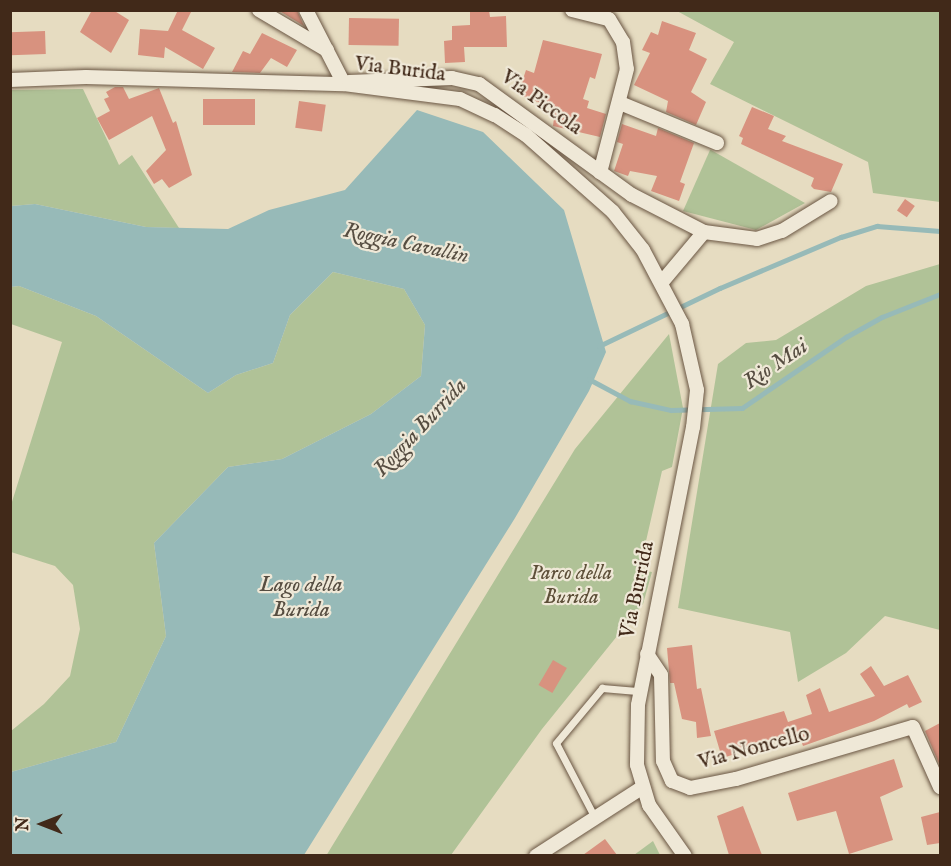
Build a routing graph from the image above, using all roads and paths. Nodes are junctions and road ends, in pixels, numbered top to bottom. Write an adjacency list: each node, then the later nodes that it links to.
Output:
1 (259, 10): 4 (street)
2 (306, 10): 4 (street)
3 (572, 10): 7 (street, Via Piccola)
4 (327, 50): 6 (street)
5 (10, 80): 6 (street, Via Burida)
6 (344, 84): 9 (street, Via Piccola); 12 (street, Via Burida)
7 (620, 103): 8 (street); 9 (street, Via Piccola)
8 (717, 143)
9 (600, 173): 11 (street, Via Piccola)
10 (831, 201): 11 (street, Via Piccola)
11 (704, 232): 12 (street)
12 (662, 282): 13 (street, Via Burida)
13 (682, 324): 14 (street, Via Burrida)
14 (647, 654): 15 (street, Via Burrida); 17 (street, Via Noncello)
15 (640, 691): 16 (street, Via Burrida); 18 (lane)
16 (644, 787): 18 (street); 20 (street, Via Burrida)
17 (940, 787)
18 (594, 816): 19 (street)
19 (536, 855)
20 (685, 855)

